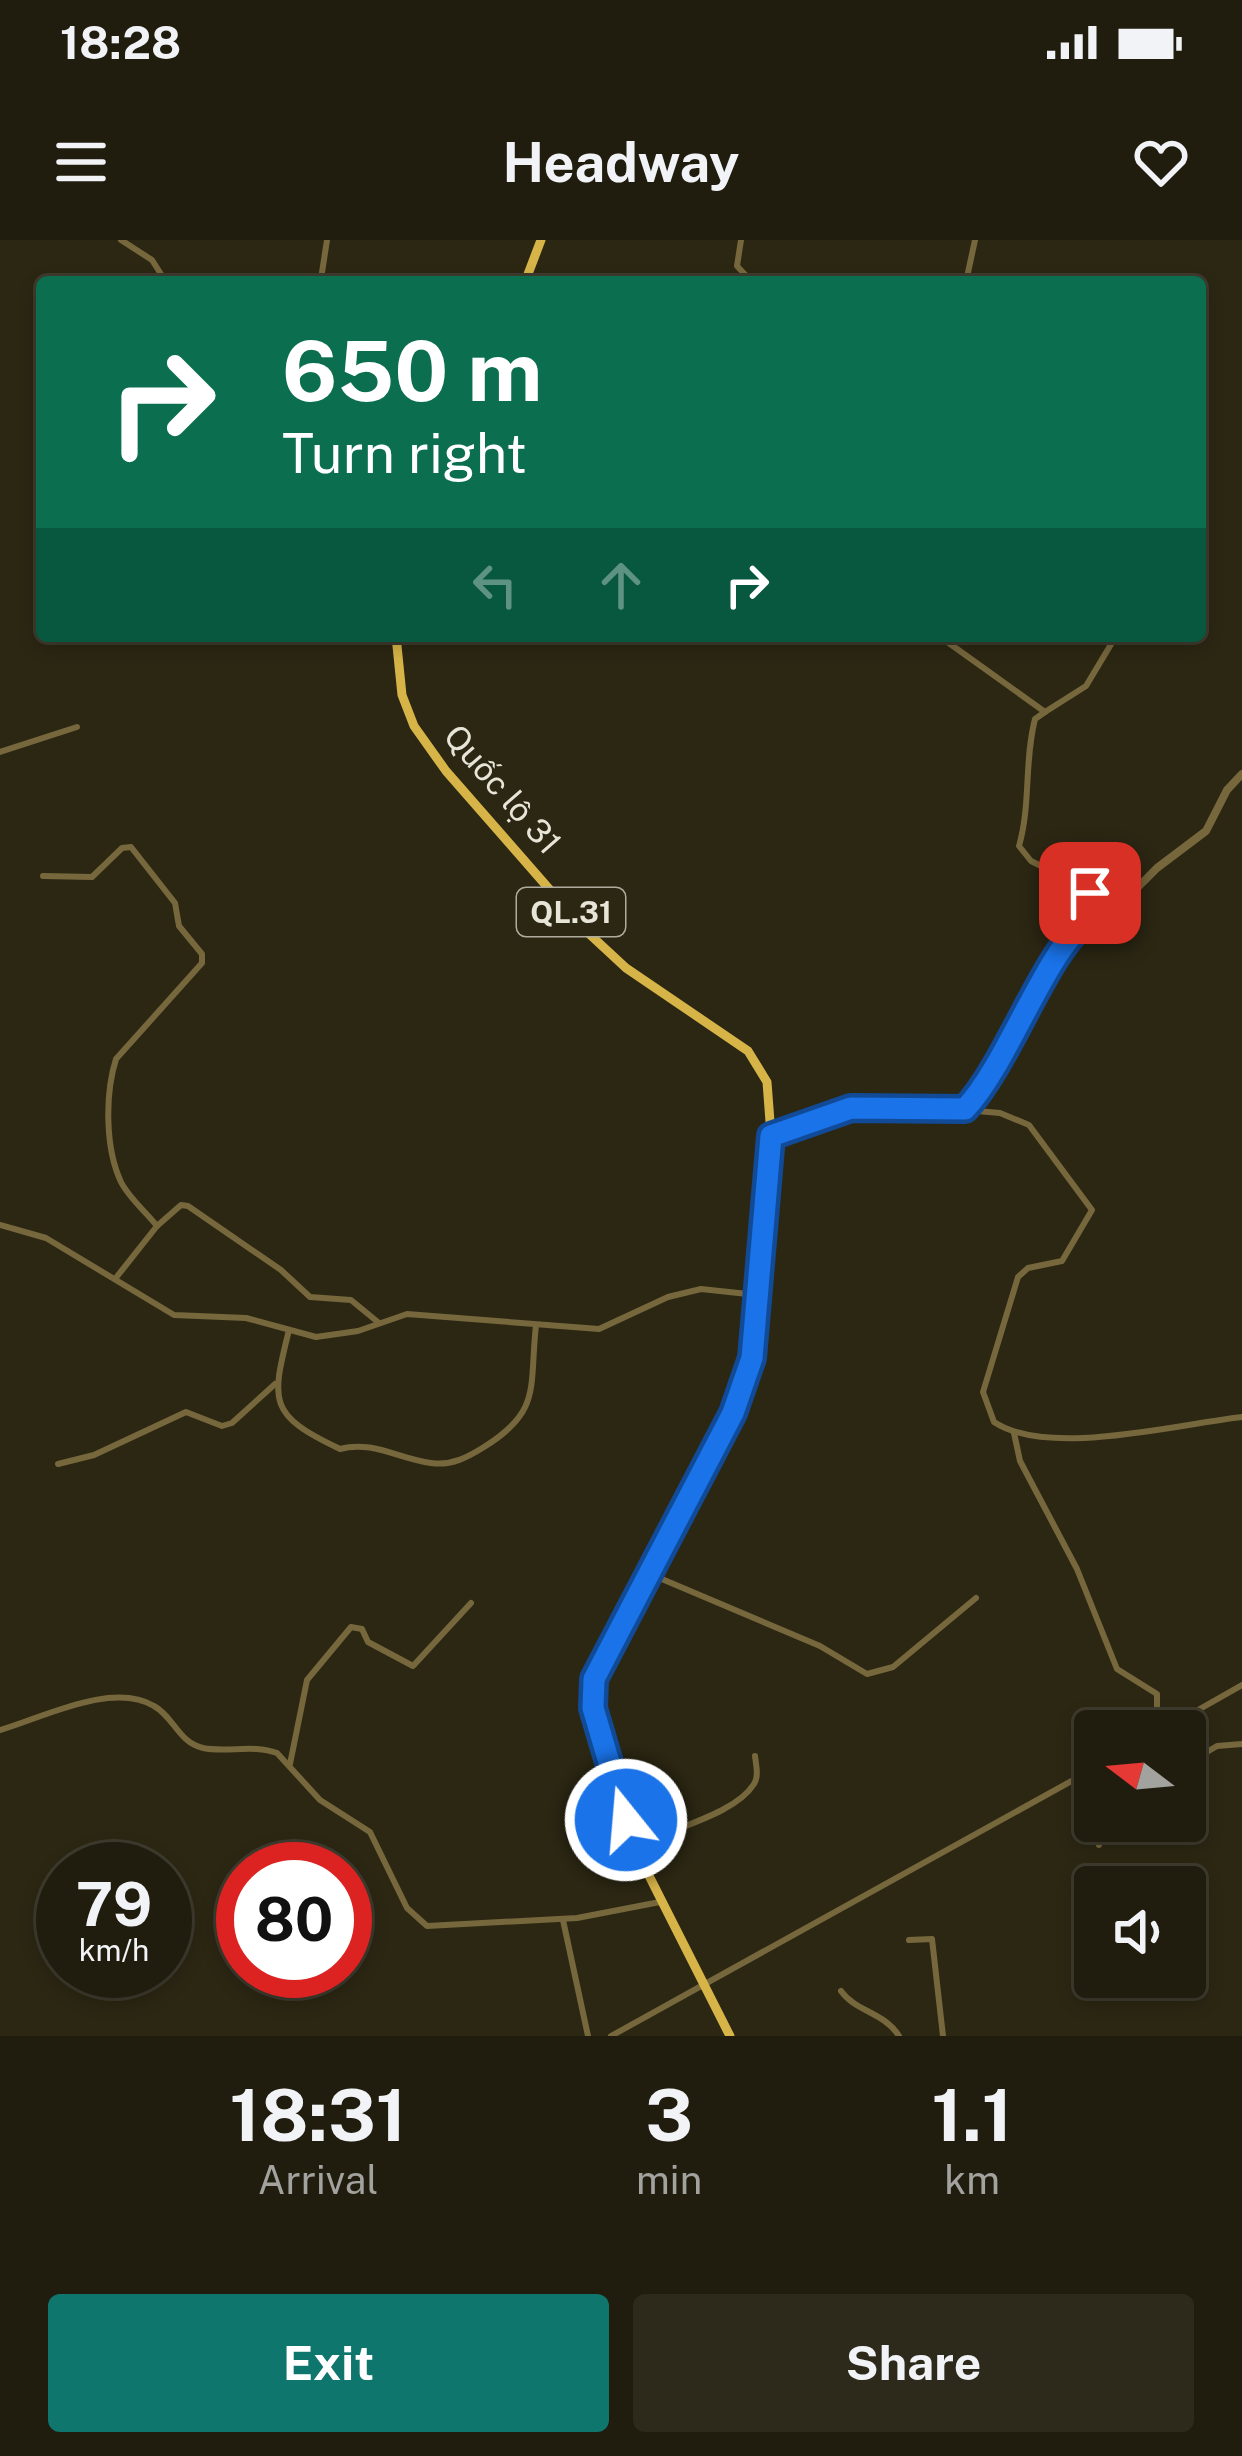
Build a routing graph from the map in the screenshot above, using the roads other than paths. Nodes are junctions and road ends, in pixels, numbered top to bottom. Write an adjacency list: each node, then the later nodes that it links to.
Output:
1 (121, 240): 6 (street)
2 (327, 240): 7 (street)
3 (541, 240): 8 (highway)
4 (741, 240): 9 (street)
5 (975, 240): 10 (street)
6 (162, 276)
7 (321, 276)
8 (527, 276)
9 (746, 276)
10 (967, 276)
11 (397, 642): 21 (highway, Quốc lộ 31 / QL.31)
12 (947, 642): 14 (street)
13 (1112, 642): 14 (street)
14 (1045, 712): 19 (street)
15 (77, 727): 16 (street)
16 (0, 752)
17 (1242, 774): 19 (street)
18 (43, 876): 23 (street)
19 (1087, 922): 20 (street)
20 (965, 1109): 21 (street); 31 (street)
21 (771, 1136): 25 (highway, Quốc lộ 31 / QL.31)
22 (0, 1225): 24 (street)
23 (157, 1226): 24 (street); 26 (street)
24 (116, 1279): 28 (street)
25 (758, 1295): 27 (street); 33 (highway, Quốc lộ 31 / QL.31)
26 (379, 1323): 27 (street); 28 (street)
27 (536, 1325): 29 (street)
28 (289, 1330): 29 (street)
29 (275, 1384): 32 (street)
30 (1242, 1418): 31 (street)
31 (1014, 1433): 37 (street)
32 (58, 1463)
33 (650, 1574): 34 (street); 47 (highway, Quốc lộ 31 / QL.31)
34 (976, 1598)
35 (471, 1603): 43 (street)
36 (1242, 1685): 38 (street)
37 (1158, 1710)
38 (1197, 1710)
39 (0, 1730): 43 (street)
40 (1242, 1744): 41 (street)
41 (1206, 1753)
42 (755, 1756): 47 (street)
43 (290, 1764): 49 (street)
44 (1074, 1780): 51 (street)
45 (1100, 1842): 46 (street)
46 (1099, 1845)
47 (635, 1848): 48 (highway, Quốc lộ 31 / QL.31)
48 (660, 1902): 49 (street); 51 (highway, Quốc lộ 31 / QL.31)
49 (562, 1920): 53 (street)
50 (909, 1940): 57 (street)
51 (704, 1987): 54 (street); 55 (highway, Quốc lộ 31 / QL.31)
52 (841, 1990): 56 (street)
53 (588, 2036)
54 (610, 2036)
55 (730, 2036)
56 (899, 2036)
57 (943, 2036)

